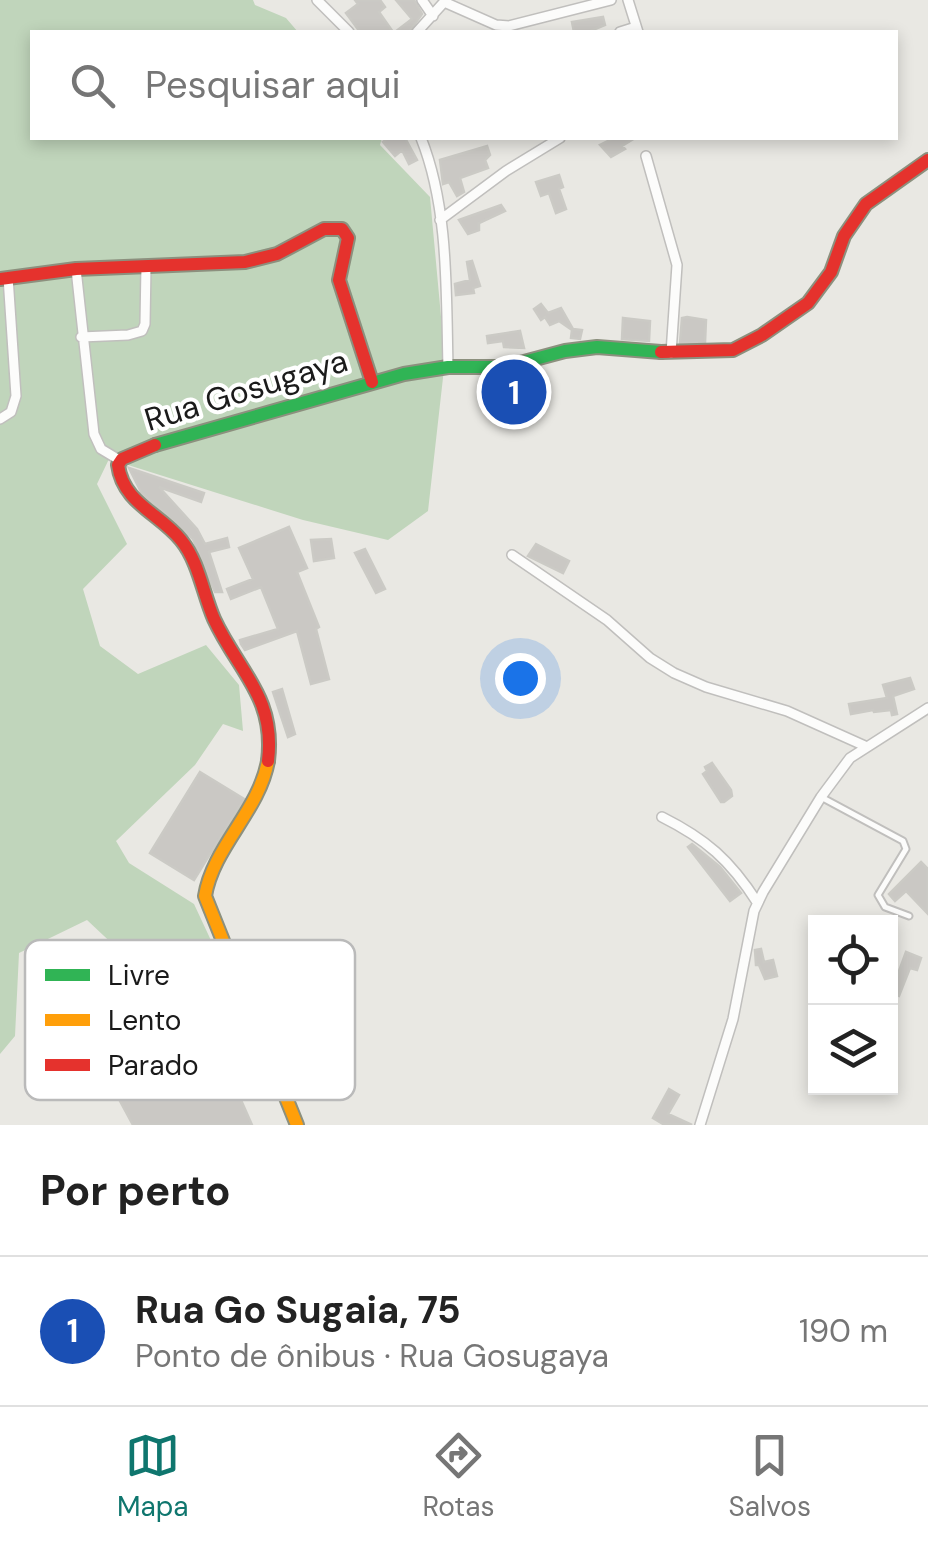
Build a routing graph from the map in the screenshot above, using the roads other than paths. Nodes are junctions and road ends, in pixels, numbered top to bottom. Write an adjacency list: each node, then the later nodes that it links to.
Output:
1 (317, 0): 7 (street)
2 (422, 0): 6 (street)
3 (610, 0): 5 (street)
4 (628, 0): 9 (street)
5 (445, 1): 6 (street)
6 (433, 16): 8 (street)
7 (347, 30)
8 (419, 30)
9 (637, 30)
10 (422, 140): 14 (street)
11 (557, 140): 14 (street)
12 (646, 156): 19 (street)
13 (928, 160): 19 (street, Rua Gosugaya)
14 (440, 220): 20 (street)
15 (146, 266): 16 (street); 18 (street); 21 (street)
16 (76, 269): 17 (street); 18 (street)
17 (4, 278): 22 (street)
18 (81, 337): 23 (street)
19 (671, 353): 20 (street, Rua Gosugaya)
20 (448, 367): 21 (street, Rua Gosugaya)
21 (372, 382): 23 (street, Rua Gosugaya)
22 (0, 419)
23 (121, 461): 31 (street, Rua Gosugaya)
24 (512, 555): 26 (street)
25 (928, 708): 26 (street)
26 (865, 746): 27 (street)
27 (821, 797): 29 (street); 30 (lane)
28 (662, 817): 29 (street)
29 (757, 902): 34 (street)
30 (909, 916)
31 (222, 940)
32 (287, 1100): 33 (street, Rua Gosugaya)
33 (297, 1125)
34 (700, 1125)

